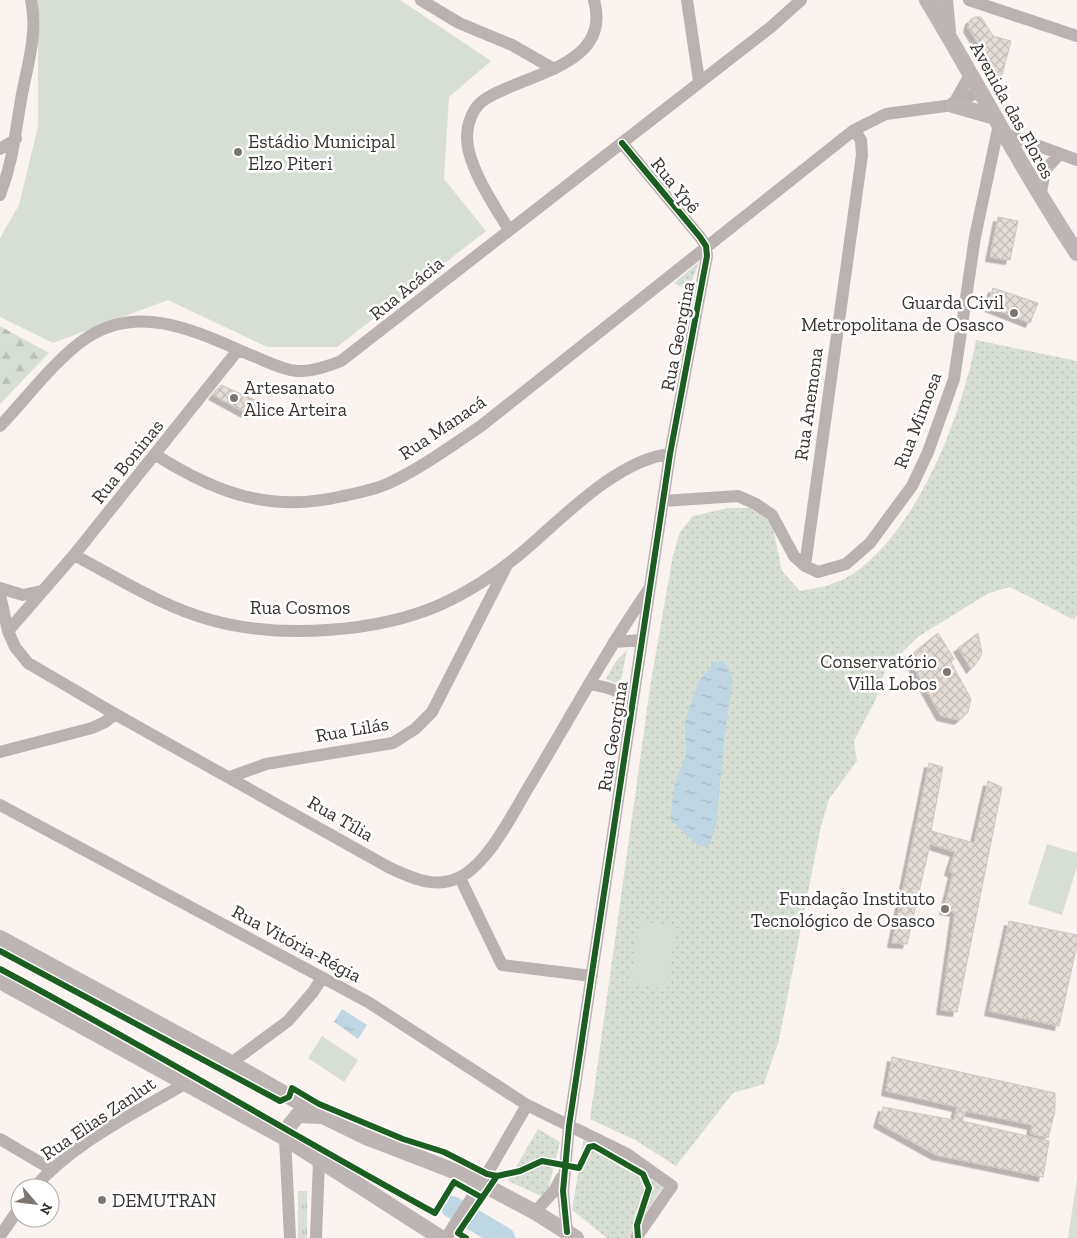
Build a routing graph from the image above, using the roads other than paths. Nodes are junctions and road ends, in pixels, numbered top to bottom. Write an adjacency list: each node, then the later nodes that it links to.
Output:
1 (31, 0): 18 (street)
2 (421, 0): 11 (street)
3 (594, 0): 11 (street)
4 (687, 0): 13 (street)
5 (801, 0): 13 (street, Rua Acácia)
6 (927, 0): 9 (main road, Avenida das Flores)
7 (945, 0): 9 (main road, Avenida das Flores)
8 (969, 0): 10 (street)
9 (949, 36): 12 (main road, Avenida das Flores)
10 (1077, 36)
11 (554, 69): 25 (street)
12 (970, 75): 14 (main road, Avenida das Flores); 15 (street)
13 (699, 82): 19 (street, Rua Acácia)
14 (980, 91): 15 (street); 16 (main road, Avenida das Flores)
15 (954, 105): 16 (main road); 17 (street)
16 (1000, 125): 21 (street); 24 (main road, Avenida das Flores); 34 (street, Rua Mimosa)
17 (854, 130): 26 (street); 34 (street, Rua Anemona)
18 (16, 139): 20 (street); 23 (street)
19 (622, 143): 25 (street, Rua Acácia); 26 (street, Rua Ypê)
20 (0, 149)
21 (1060, 154): 22 (street); 24 (street)
22 (1077, 160)
23 (0, 195)
24 (1040, 198): 27 (main road, Avenida das Flores)
25 (509, 230): 28 (street, Rua Acácia)
26 (706, 246): 30 (street, Rua Georgina); 31 (street, Rua Manacá)
27 (1077, 254)
28 (238, 350): 29 (street, Rua Acácia); 31 (street, Rua Boninas)
29 (0, 426)
30 (670, 454): 32 (street, Rua Georgina); 35 (street, Rua Cosmos)
31 (156, 455): 33 (street, Rua Boninas)
32 (663, 501): 34 (street); 36 (street, Rua Georgina)
33 (74, 555): 35 (street, Rua Cosmos); 38 (street, Rua Boninas)
34 (805, 566)
35 (506, 567): 47 (street, Rua Lilás)
36 (650, 587): 41 (street, Rua Georgina); 42 (street)
37 (0, 588): 38 (street)
38 (41, 591): 40 (street, Rua Boninas)
39 (0, 595): 40 (street, Rua Tília)
40 (8, 631): 45 (street, Rua Tília)
41 (642, 640): 42 (street); 44 (street, Rua Georgina)
42 (614, 642): 43 (street)
43 (590, 684): 44 (street); 49 (street)
44 (633, 698): 51 (street, Rua Georgina)
45 (114, 714): 46 (street); 47 (street, Rua Tília)
46 (0, 752)
47 (230, 777): 49 (street, Rua Tília)
48 (0, 805): 52 (street, Rua Vitória-Régia)
49 (460, 878): 51 (street)
50 (0, 938): 54 (main road)
51 (592, 976): 58 (street, Rua Georgina)
52 (322, 978): 54 (street); 56 (street, Rua Vitória-Régia)
53 (0, 981): 55 (main road)
54 (231, 1063): 57 (main road)
55 (186, 1083): 60 (main road); 62 (street, Rua Elias Zanlut)
56 (527, 1105): 58 (street, Rua Vitória-Régia); 65 (street)
57 (325, 1117): 60 (main road); 65 (main road)
58 (569, 1126): 63 (street, Rua Georgina); 73 (street, Rua Vitória-Régia)
59 (0, 1138): 62 (street)
60 (285, 1138): 61 (main road); 71 (street)
61 (319, 1160): 70 (main road); 72 (street)
62 (51, 1168): 64 (street, Rua Elias Zanlut)
63 (564, 1173): 66 (street, Rua Georgina); 68 (street, Rua Georgina)
64 (42, 1178)
65 (480, 1186): 66 (main road); 70 (street)
66 (535, 1212): 68 (main road)
67 (10, 1222): 69 (street)
68 (572, 1235)
69 (0, 1236)
70 (445, 1236)
71 (290, 1238)
72 (316, 1238)
73 (636, 1238)

